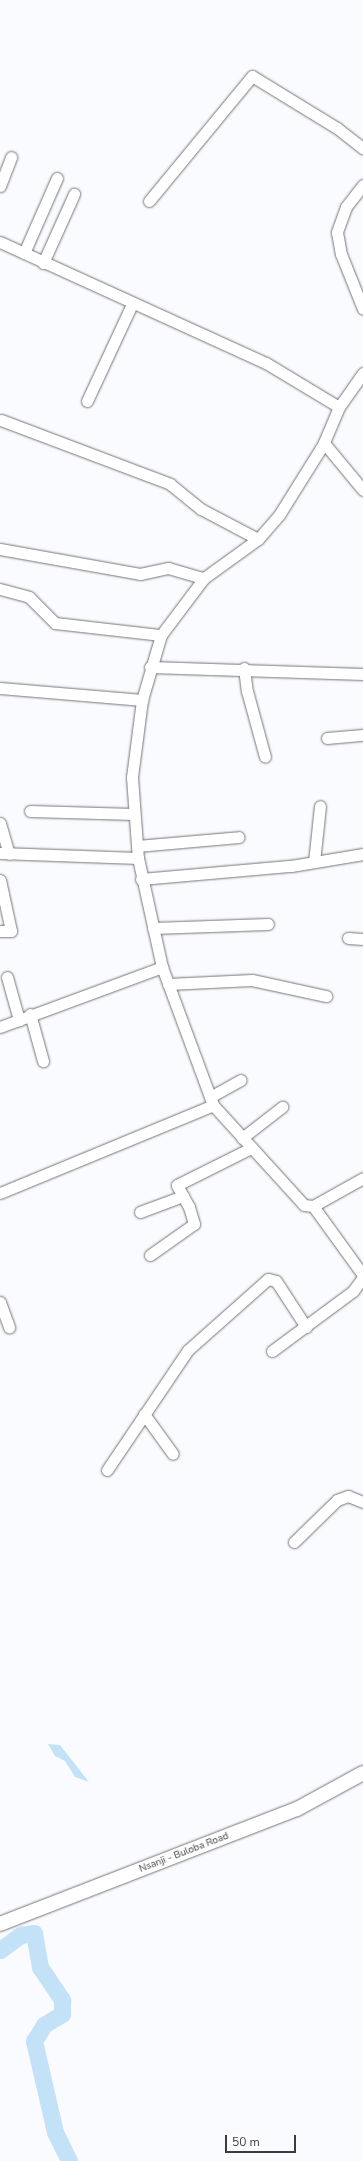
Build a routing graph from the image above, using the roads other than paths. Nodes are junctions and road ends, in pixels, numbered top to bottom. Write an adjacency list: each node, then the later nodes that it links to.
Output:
1 (363, 148): 7 (street)
2 (11, 156): 5 (street)
3 (57, 178): 9 (street)
4 (363, 185): 12 (street)
5 (0, 186)
6 (74, 194): 10 (street)
7 (150, 201)
8 (0, 242): 9 (street)
9 (24, 253): 10 (street)
10 (43, 263): 11 (street)
11 (132, 304): 14 (street); 15 (street)
12 (363, 309)
13 (363, 373): 15 (street)
14 (87, 401)
15 (339, 407): 17 (street)
16 (1, 420): 19 (street)
17 (324, 443): 18 (street); 19 (street)
18 (363, 490)
19 (258, 539): 21 (street)
20 (0, 549): 21 (street)
21 (204, 578): 23 (street)
22 (0, 589): 23 (street)
23 (161, 635): 24 (street)
24 (150, 667): 25 (street); 28 (street)
25 (244, 668): 26 (street); 31 (street)
26 (363, 674)
27 (0, 688): 28 (street)
28 (142, 700): 34 (street)
29 (363, 735): 30 (street)
30 (327, 738)
31 (265, 757)
32 (320, 806): 41 (street)
33 (30, 811): 34 (street)
34 (134, 814): 37 (street)
35 (0, 823): 38 (street)
36 (239, 837): 37 (street)
37 (137, 846): 40 (street)
38 (4, 853): 40 (street)
39 (363, 854): 41 (street)
40 (138, 858): 42 (street)
41 (314, 862): 42 (street)
42 (141, 879): 45 (street)
43 (0, 880): 46 (street)
44 (268, 924): 45 (street)
45 (153, 928): 49 (street)
46 (0, 931)
47 (348, 938): 48 (street)
48 (363, 939)
49 (162, 967): 51 (street); 53 (street)
50 (7, 977): 54 (street)
51 (168, 984): 52 (street); 58 (street)
52 (326, 996)
53 (30, 1014): 54 (street); 56 (street)
54 (19, 1020): 55 (street)
55 (0, 1027)
56 (43, 1061)
57 (240, 1080): 58 (street)
58 (211, 1101): 60 (street); 63 (street)
59 (282, 1107): 60 (street)
60 (242, 1138): 61 (street)
61 (251, 1148): 64 (street); 65 (street)
62 (363, 1178): 65 (street)
63 (0, 1194)
64 (183, 1196): 66 (street); 67 (street)
65 (313, 1206): 68 (street)
66 (140, 1212)
67 (150, 1255)
68 (363, 1276): 70 (street)
69 (0, 1302): 71 (street)
70 (306, 1326): 72 (street); 73 (street)
71 (9, 1327)
72 (272, 1351)
73 (144, 1414): 74 (street); 75 (street)
74 (173, 1454)
75 (107, 1470)
76 (363, 1502): 77 (street)
77 (294, 1542)
78 (363, 1773): 79 (main road, Nsanji - Buloba Road)
79 (0, 1924)

